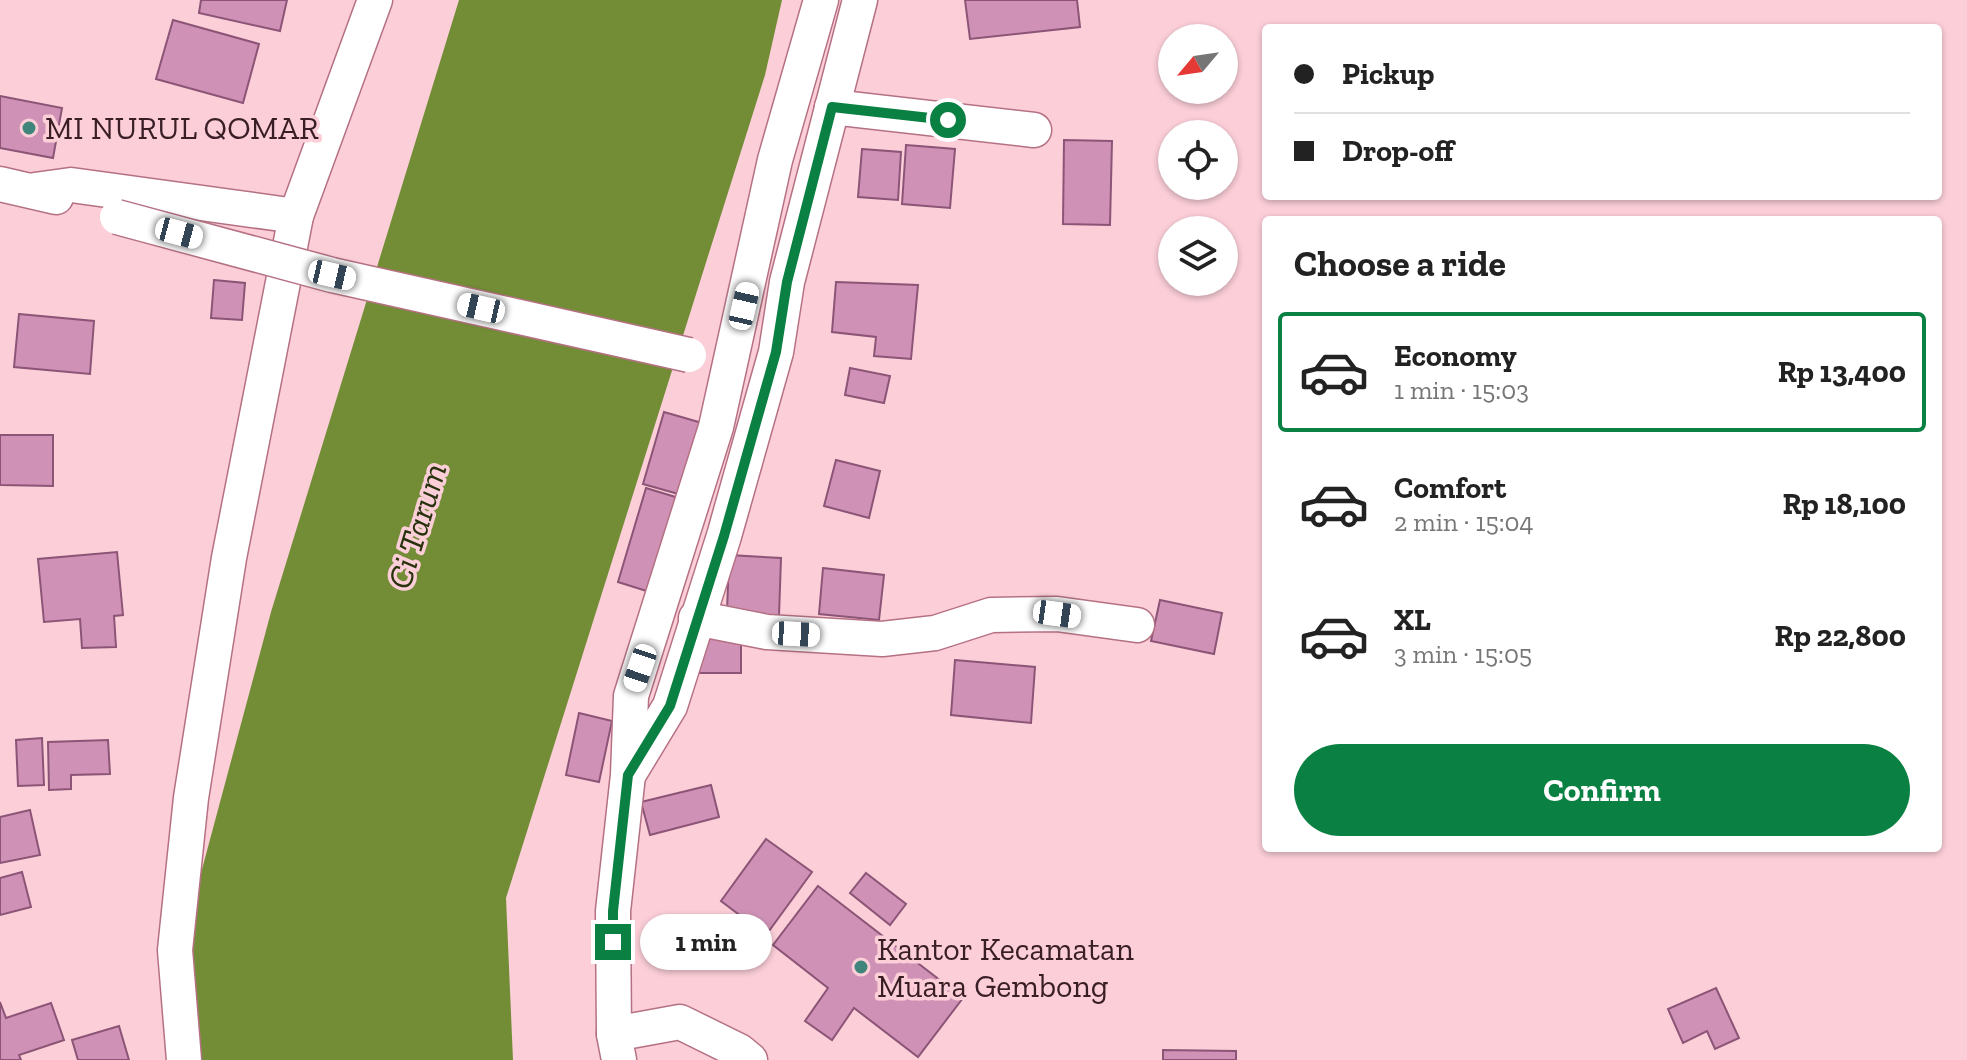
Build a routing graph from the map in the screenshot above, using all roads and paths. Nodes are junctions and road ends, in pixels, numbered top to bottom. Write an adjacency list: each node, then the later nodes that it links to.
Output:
1 (375, 0): 8 (street)
2 (821, 0): 9 (street)
3 (860, 0): 4 (street)
4 (832, 107): 5 (street); 10 (street)
5 (1034, 130)
6 (0, 184): 7 (street)
7 (35, 190): 8 (street); 9 (street, bridge)
8 (296, 216): 14 (street)
9 (732, 360): 12 (street)
10 (696, 618): 11 (street); 12 (street)
11 (1137, 625)
12 (628, 775): 13 (street)
13 (617, 1047): 15 (street)
14 (184, 1060)
15 (750, 1060)

